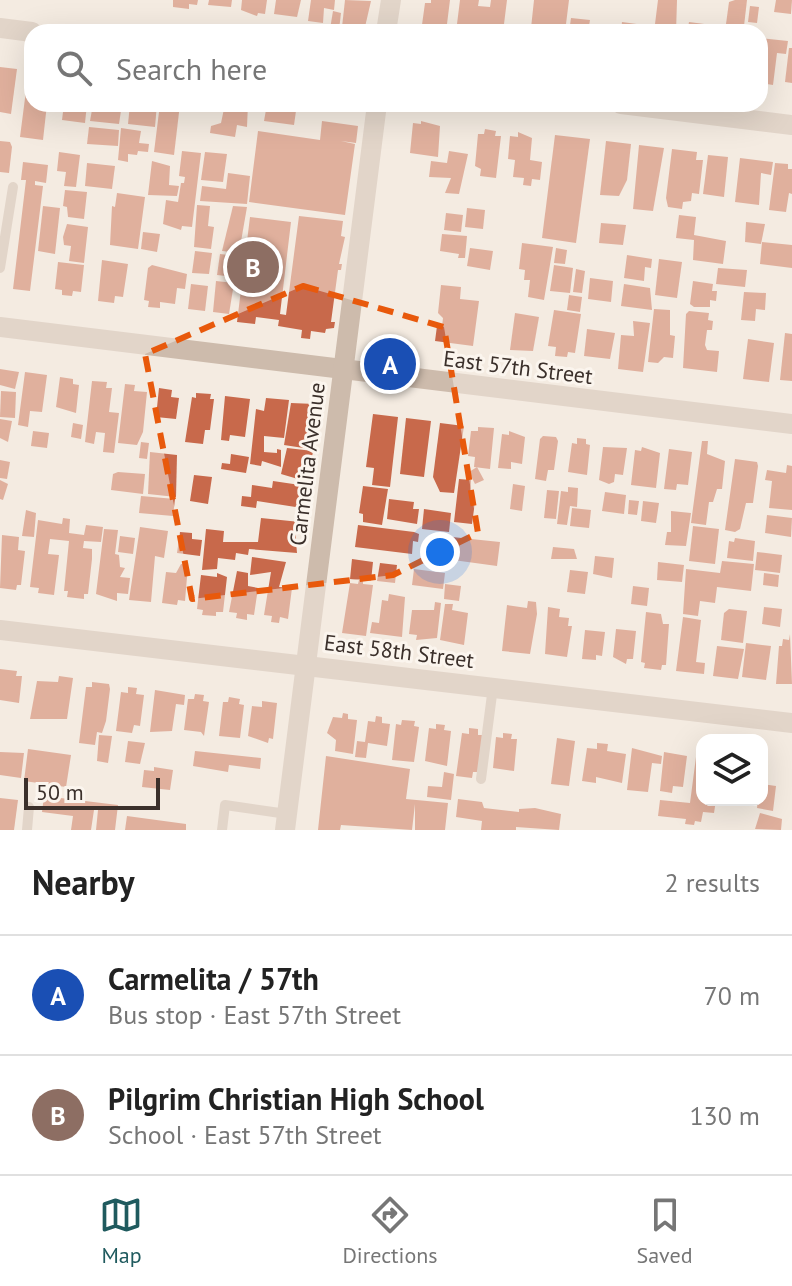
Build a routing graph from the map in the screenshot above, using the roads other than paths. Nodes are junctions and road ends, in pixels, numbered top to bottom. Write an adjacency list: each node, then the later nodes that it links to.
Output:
1 (391, 0): 2 (street)
2 (387, 24)
3 (0, 28): 4 (street)
4 (24, 31)
5 (376, 112): 11 (street, Carmelita Avenue)
6 (686, 112): 7 (street)
7 (792, 125)
8 (13, 187): 9 (lane)
9 (0, 268)
10 (0, 327): 11 (street, East 57th Street)
11 (343, 371): 12 (street, East 57th Street); 14 (street, Carmelita Avenue)
12 (792, 424)
13 (0, 630): 14 (street, East 58th Street)
14 (306, 664): 15 (street, East 58th Street); 19 (street, Carmelita Avenue)
15 (493, 687): 16 (street, East 58th Street); 17 (lane)
16 (792, 723)
17 (481, 779)
18 (29, 807): 20 (lane)
19 (286, 822): 21 (lane)
20 (27, 830)
21 (222, 830)

